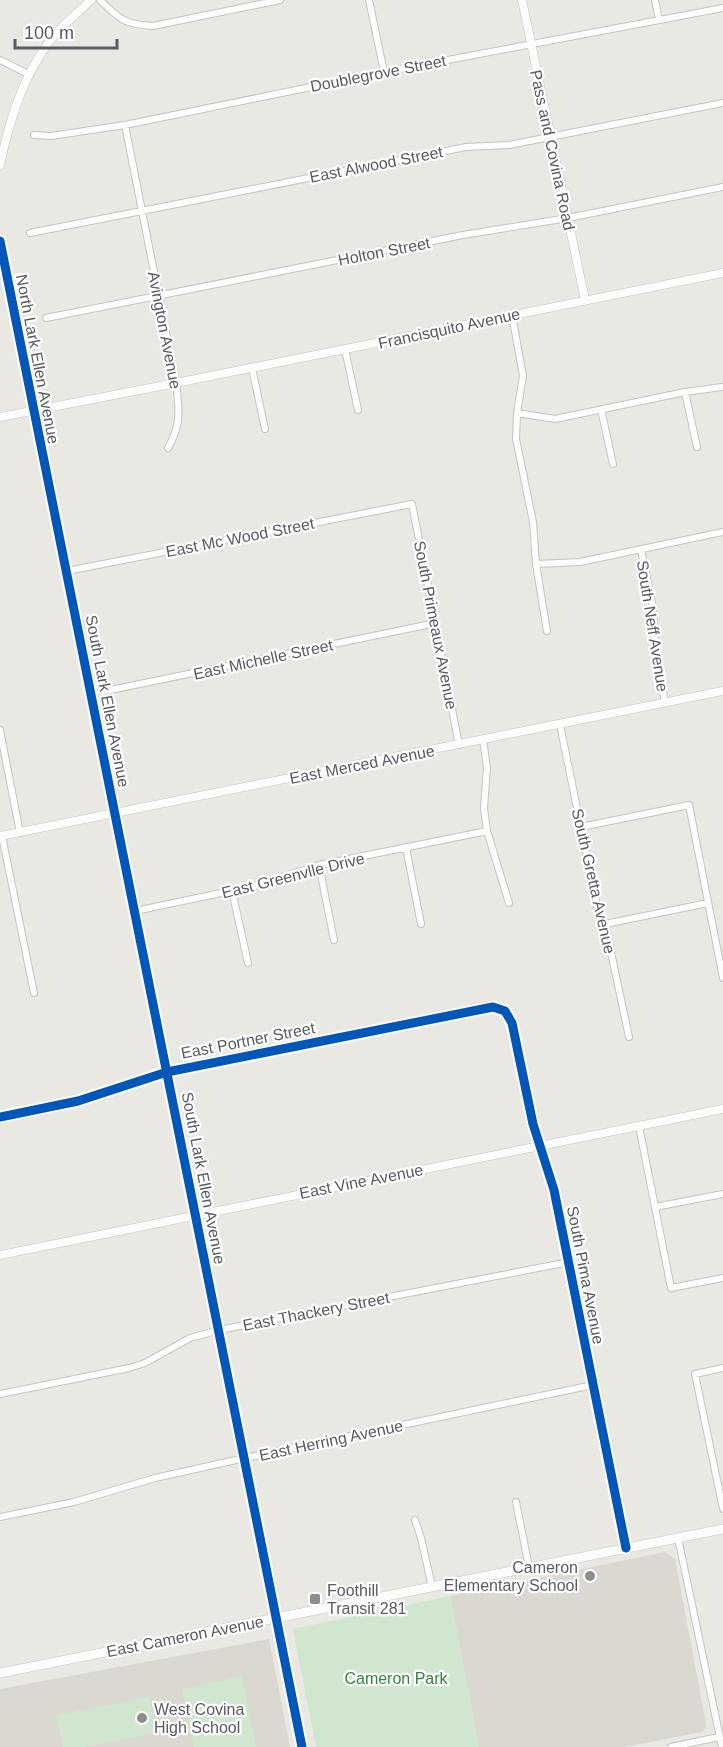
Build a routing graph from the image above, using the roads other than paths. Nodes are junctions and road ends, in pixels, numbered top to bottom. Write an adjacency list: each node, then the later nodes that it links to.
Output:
1 (91, 0): 12 (street)
2 (100, 0): 3 (street)
3 (280, 0)
4 (369, 0): 11 (street)
5 (522, 0): 9 (street, Pass and Covina Road)
6 (655, 0): 8 (street)
7 (723, 8): 8 (street, Doublegrove Street)
8 (659, 20): 9 (street, Doublegrove Street)
9 (531, 44): 11 (street, Doublegrove Street); 16 (street, Pass and Covina Road)
10 (0, 60): 12 (street)
11 (384, 72): 14 (street, Doublegrove Street)
12 (30, 75): 17 (street)
13 (723, 103): 16 (street, East Alwood Street)
14 (125, 124): 15 (street, Doublegrove Street); 19 (street, Avington Avenue)
15 (34, 135)
16 (551, 137): 19 (street, East Alwood Street); 20 (street, Pass and Covina Road)
17 (0, 165)
18 (723, 187): 20 (street, Holton Street)
19 (142, 210): 21 (street, East Alwood Street); 25 (street, Avington Avenue)
20 (568, 218): 25 (street, Holton Street); 26 (street, Pass and Covina Road)
21 (30, 233)
22 (0, 241): 23 (street)
23 (1, 251): 35 (street, North Lark Ellen Avenue)
24 (723, 273): 26 (street, Francisquito Avenue)
25 (159, 296): 28 (street, Holton Street); 31 (street, Avington Avenue)
26 (585, 300): 27 (street, Francisquito Avenue)
27 (512, 315): 29 (street, Francisquito Avenue); 37 (street)
28 (46, 318)
29 (345, 349): 30 (street, Francisquito Avenue); 36 (street)
30 (252, 368): 31 (street, Francisquito Avenue); 39 (street)
31 (176, 383): 35 (street, Francisquito Avenue); 41 (street, Avington Avenue)
32 (722, 387): 33 (street)
33 (685, 392): 34 (street); 40 (street)
34 (601, 409): 37 (street); 42 (street)
35 (33, 410): 38 (street, Francisquito Avenue); 43 (street, North Lark Ellen Avenue)
36 (358, 410)
37 (517, 413): 47 (street)
38 (0, 417)
39 (264, 429)
40 (696, 447)
41 (168, 448)
42 (613, 464)
43 (46, 473): 48 (street, South Lark Ellen Avenue)
44 (412, 504): 48 (street, East Mc Wood Street); 49 (street, South Primeaux Avenue)
45 (723, 532): 46 (street)
46 (641, 550): 47 (street); 53 (street, South Neff Avenue)
47 (536, 564): 50 (street)
48 (67, 571): 52 (street, South Lark Ellen Avenue)
49 (436, 623): 52 (street, East Michelle Street); 57 (street, South Primeaux Avenue)
50 (547, 631)
51 (723, 691): 53 (street, East Merced Avenue)
52 (91, 694): 58 (street, South Lark Ellen Avenue)
53 (665, 703): 54 (street, East Merced Avenue)
54 (560, 725): 56 (street, East Merced Avenue); 59 (street, South Gretta Avenue)
55 (0, 730): 61 (street)
56 (483, 740): 57 (street, East Merced Avenue); 60 (street)
57 (459, 745): 58 (street, East Merced Avenue)
58 (114, 813): 61 (street, East Merced Avenue); 68 (street, South Lark Ellen Avenue)
59 (581, 827): 67 (street); 70 (street, South Gretta Avenue)
60 (487, 831): 63 (street, East Greenvlle Drive); 66 (street)
61 (20, 832): 62 (street, East Merced Avenue)
62 (1, 836): 74 (street)
63 (406, 848): 64 (street, East Greenvlle Drive); 69 (street)
64 (319, 865): 65 (street, East Greenvlle Drive); 71 (street)
65 (232, 891): 68 (street, East Greenvlle Drive); 72 (street)
66 (509, 903)
67 (708, 903): 70 (street); 73 (street)
68 (135, 910): 77 (street, South Lark Ellen Avenue)
69 (421, 924)
70 (606, 924): 76 (street, South Gretta Avenue)
71 (334, 940)
72 (248, 963)
73 (723, 978)
74 (34, 993)
75 (505, 1011): 77 (street, East Portner Street); 81 (street, South Pima Avenue)
76 (629, 1038)
77 (167, 1072): 79 (street, East Portner Street); 84 (street, South Lark Ellen Avenue)
78 (723, 1109): 80 (street, East Vine Avenue)
79 (0, 1117)
80 (639, 1126): 81 (street, East Vine Avenue); 83 (street)
81 (540, 1145): 84 (street, East Vine Avenue); 86 (street, South Pima Avenue)
82 (723, 1194): 83 (street)
83 (655, 1207): 87 (street)
84 (196, 1215): 85 (street, East Vine Avenue); 88 (street, South Lark Ellen Avenue)
85 (0, 1255)
86 (568, 1262): 88 (street, East Thackery Street); 90 (street, South Pima Avenue)
87 (723, 1278)
88 (219, 1330): 91 (street, East Thackery Street); 92 (street, South Lark Ellen Avenue)
89 (723, 1368): 94 (street)
90 (593, 1385): 92 (street, East Herring Avenue); 99 (street, South Pima Avenue)
91 (0, 1394)
92 (245, 1458): 95 (street, East Herring Avenue); 102 (street, South Lark Ellen Avenue)
93 (516, 1502): 100 (street)
94 (723, 1509)
95 (0, 1517)
96 (415, 1520): 101 (street)
97 (723, 1529): 98 (main road, East Cameron Avenue)
98 (678, 1538): 99 (main road, East Cameron Avenue); 104 (street)
99 (626, 1548): 100 (main road, East Cameron Avenue)
100 (529, 1567): 101 (main road, East Cameron Avenue)
101 (432, 1587): 102 (main road, East Cameron Avenue)
102 (276, 1617): 103 (main road, East Cameron Avenue); 105 (street, South Lark Ellen Avenue)
103 (0, 1673)
104 (720, 1737): 106 (street); 107 (street)
105 (302, 1747)
106 (671, 1747)
107 (722, 1747)

